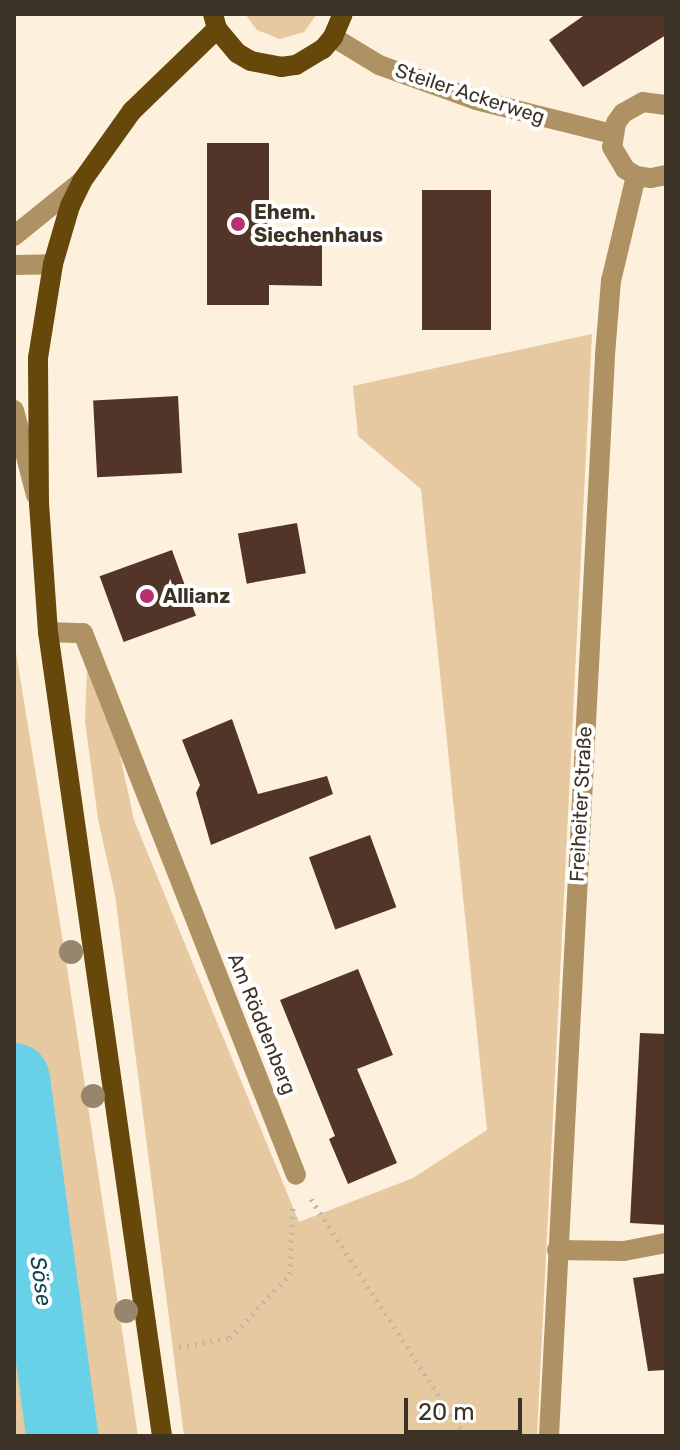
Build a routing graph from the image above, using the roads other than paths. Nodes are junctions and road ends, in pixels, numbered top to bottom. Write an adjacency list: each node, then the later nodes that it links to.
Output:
1 (343, 14): 3 (main road)
2 (215, 21): 3 (main road); 8 (main road)
3 (333, 37): 5 (street, Steiler Ackerweg)
4 (666, 105): 5 (street)
5 (612, 134): 7 (street)
6 (666, 175): 7 (street)
7 (636, 176): 17 (street, Freiheiter Straße)
8 (82, 181): 9 (street); 10 (main road)
9 (14, 236)
10 (53, 264): 11 (street); 13 (main road)
11 (14, 265)
12 (14, 410): 13 (street)
13 (39, 503): 14 (main road)
14 (48, 632): 15 (street, Am Röddenberg); 18 (main road)
15 (296, 1175)
16 (666, 1243): 17 (street)
17 (557, 1250): 19 (street, Freiheiter Straße)
18 (162, 1436)
19 (549, 1436)

